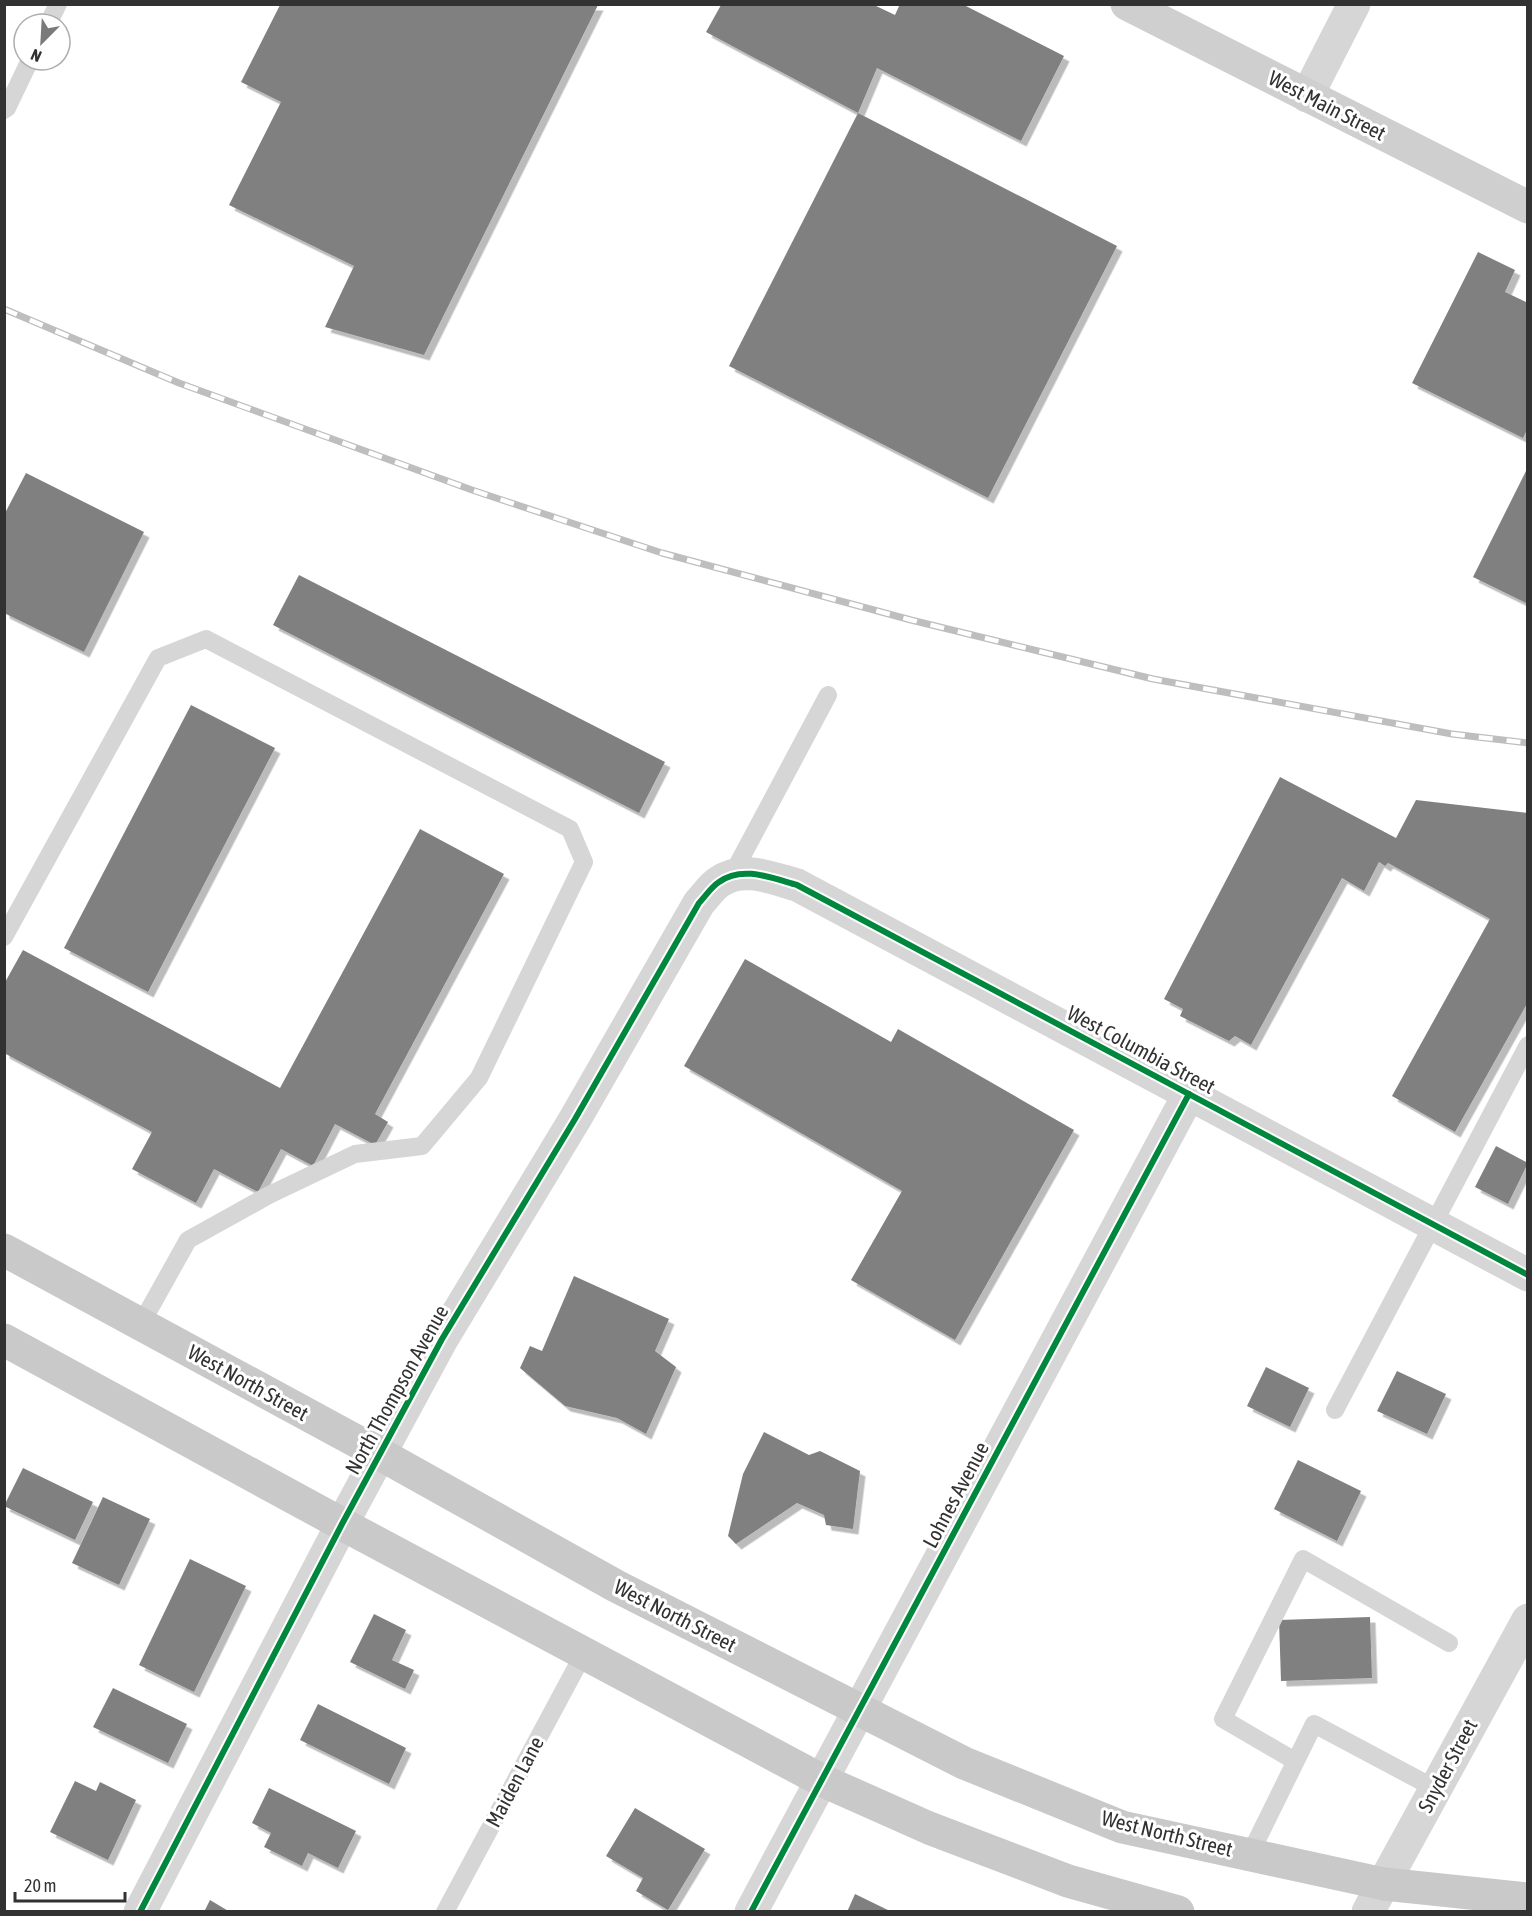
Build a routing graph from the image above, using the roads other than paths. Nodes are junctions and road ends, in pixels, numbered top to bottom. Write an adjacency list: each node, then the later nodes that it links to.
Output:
1 (1127, 4): 4 (street, West Main Street)
2 (1354, 4): 4 (street)
3 (24, 72): 5 (lane)
4 (1307, 96): 6 (street, West Main Street)
5 (4, 110)
6 (1527, 207)
7 (828, 695): 8 (lane)
8 (732, 874): 11 (street, West Columbia Street); 18 (street, North Thompson Avenue)
9 (4, 937): 15 (lane)
10 (1527, 1045): 12 (lane)
11 (1189, 1094): 12 (street, West Columbia Street); 23 (street, Lohnes Avenue)
12 (1432, 1224): 14 (street, West Columbia Street); 17 (lane)
13 (4, 1250): 15 (main road, West North Street)
14 (1527, 1275)
15 (141, 1324): 18 (main road, West North Street)
16 (4, 1340): 19 (main road)
17 (1335, 1410)
18 (380, 1454): 19 (street, North Thompson Avenue); 23 (main road, West North Street)
19 (342, 1524): 22 (main road); 30 (street, North Thompson Avenue)
20 (1527, 1620): 26 (street, Snyder Street)
21 (1449, 1642): 24 (lane)
22 (584, 1653): 25 (main road); 31 (lane, Maiden Lane)
23 (860, 1711): 25 (street, Lohnes Avenue); 27 (main road, West North Street)
24 (1296, 1761): 26 (lane); 27 (lane)
25 (821, 1780): 32 (street, Lohnes Avenue); 33 (main road)
26 (1436, 1789): 28 (street, Snyder Street)
27 (1250, 1854): 28 (main road, West North Street)
28 (1384, 1884): 29 (main road, West North Street); 34 (street, Snyder Street)
29 (1527, 1899)
30 (140, 1911)
31 (445, 1911)
32 (751, 1911)
33 (1178, 1911)
34 (1368, 1911)

